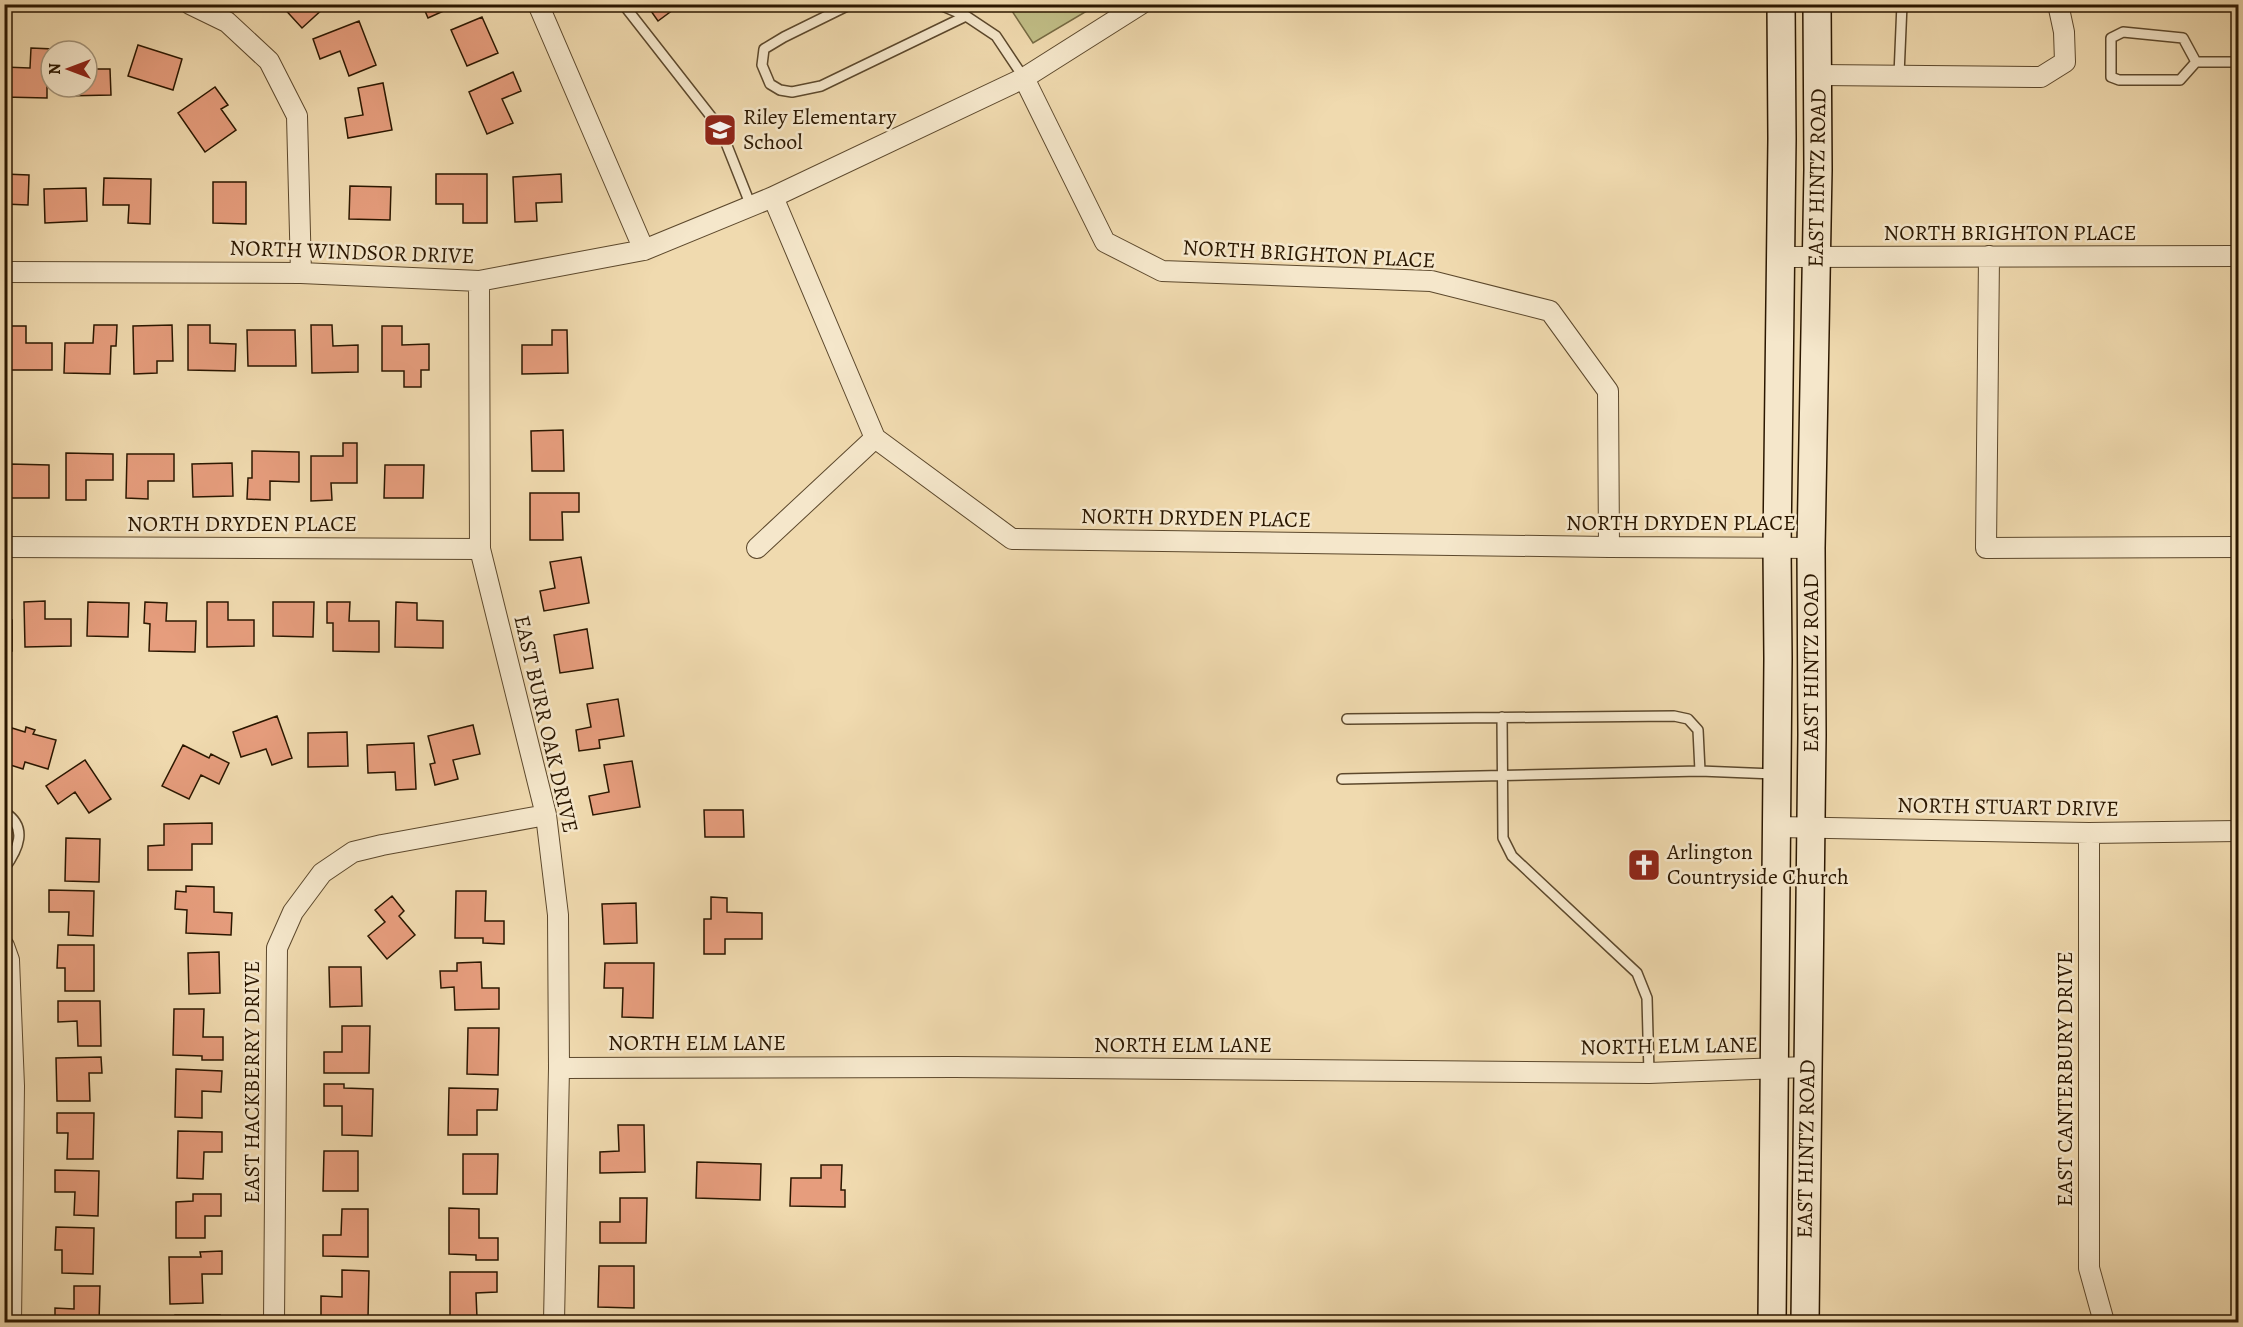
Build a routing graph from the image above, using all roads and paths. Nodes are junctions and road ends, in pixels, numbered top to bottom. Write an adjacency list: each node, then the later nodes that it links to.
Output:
1 (190, 4): 25 (street)
2 (538, 4): 19 (street)
3 (623, 4): 18 (lane)
4 (851, 4): 11 (lane)
5 (938, 4): 11 (lane)
6 (1141, 4): 16 (street, NORTH WINDSOR DRIVE)
7 (1781, 4): 22 (main road, EAST HINTZ ROAD)
8 (1817, 4): 14 (main road, EAST HINTZ ROAD)
9 (1902, 4): 15 (lane)
10 (2058, 4): 15 (street)
11 (966, 16): 16 (lane)
12 (2196, 62): 12 (lane); 13 (lane)
13 (2238, 62)
14 (1819, 75): 15 (street); 23 (main road, EAST HINTZ ROAD)
15 (1899, 75)
16 (1024, 78): 17 (street, NORTH WINDSOR DRIVE); 31 (street, NORTH BRIGHTON PLACE)
17 (773, 197): 18 (street, NORTH WINDSOR DRIVE); 27 (street)
18 (751, 206): 19 (street, NORTH WINDSOR DRIVE)
19 (644, 250): 26 (street, NORTH WINDSOR DRIVE)
20 (1989, 256): 21 (street, NORTH BRIGHTON PLACE); 23 (street, NORTH BRIGHTON PLACE); 29 (street)
21 (2238, 256)
22 (1781, 257): 23 (street, NORTH BRIGHTON PLACE); 32 (main road, EAST HINTZ ROAD)
23 (1816, 257): 33 (main road, EAST HINTZ ROAD)
24 (4, 272): 25 (street, NORTH WINDSOR DRIVE)
25 (301, 273): 26 (street, NORTH WINDSOR DRIVE)
26 (479, 281): 34 (street, EAST BURR OAK DRIVE)
27 (875, 438): 30 (street); 31 (street, NORTH DRYDEN PLACE)
28 (4, 547): 34 (street, NORTH DRYDEN PLACE)
29 (2238, 547)
30 (757, 548)
31 (1609, 548): 32 (street, NORTH DRYDEN PLACE)
32 (1776, 548): 33 (street, NORTH DRYDEN PLACE); 38 (main road, EAST HINTZ ROAD)
33 (1811, 548): 44 (main road, EAST HINTZ ROAD)
34 (480, 549): 42 (street, EAST BURR OAK DRIVE)
35 (1502, 717): 36 (lane); 37 (lane); 39 (lane)
36 (1347, 719)
37 (1700, 771): 38 (lane); 39 (lane)
38 (1776, 774): 43 (main road, EAST HINTZ ROAD)
39 (1502, 776): 40 (lane); 52 (lane)
40 (1342, 779)
41 (4, 812): 47 (lane)
42 (546, 815): 50 (street, EAST BURR OAK DRIVE); 55 (street, EAST HACKBERRY DRIVE)
43 (1776, 827): 44 (street, NORTH STUART DRIVE); 51 (main road, EAST HINTZ ROAD)
44 (1811, 827): 46 (street, NORTH STUART DRIVE); 49 (main road, EAST HINTZ ROAD)
45 (2238, 831): 46 (street, NORTH STUART DRIVE)
46 (2089, 833): 59 (street, EAST CANTERBURY DRIVE)
47 (4, 869)
48 (4, 946): 53 (street)
49 (1807, 1067): 51 (street, NORTH ELM LANE); 58 (main road, EAST HINTZ ROAD)
50 (559, 1068): 52 (street, NORTH ELM LANE); 56 (street, EAST BURR OAK DRIVE)
51 (1773, 1068): 52 (street, NORTH ELM LANE); 57 (main road, EAST HINTZ ROAD)
52 (1649, 1072)
53 (9, 1086): 54 (street)
54 (11, 1323)
55 (274, 1323)
56 (554, 1323)
57 (1772, 1323)
58 (1805, 1323)
59 (2104, 1323)

